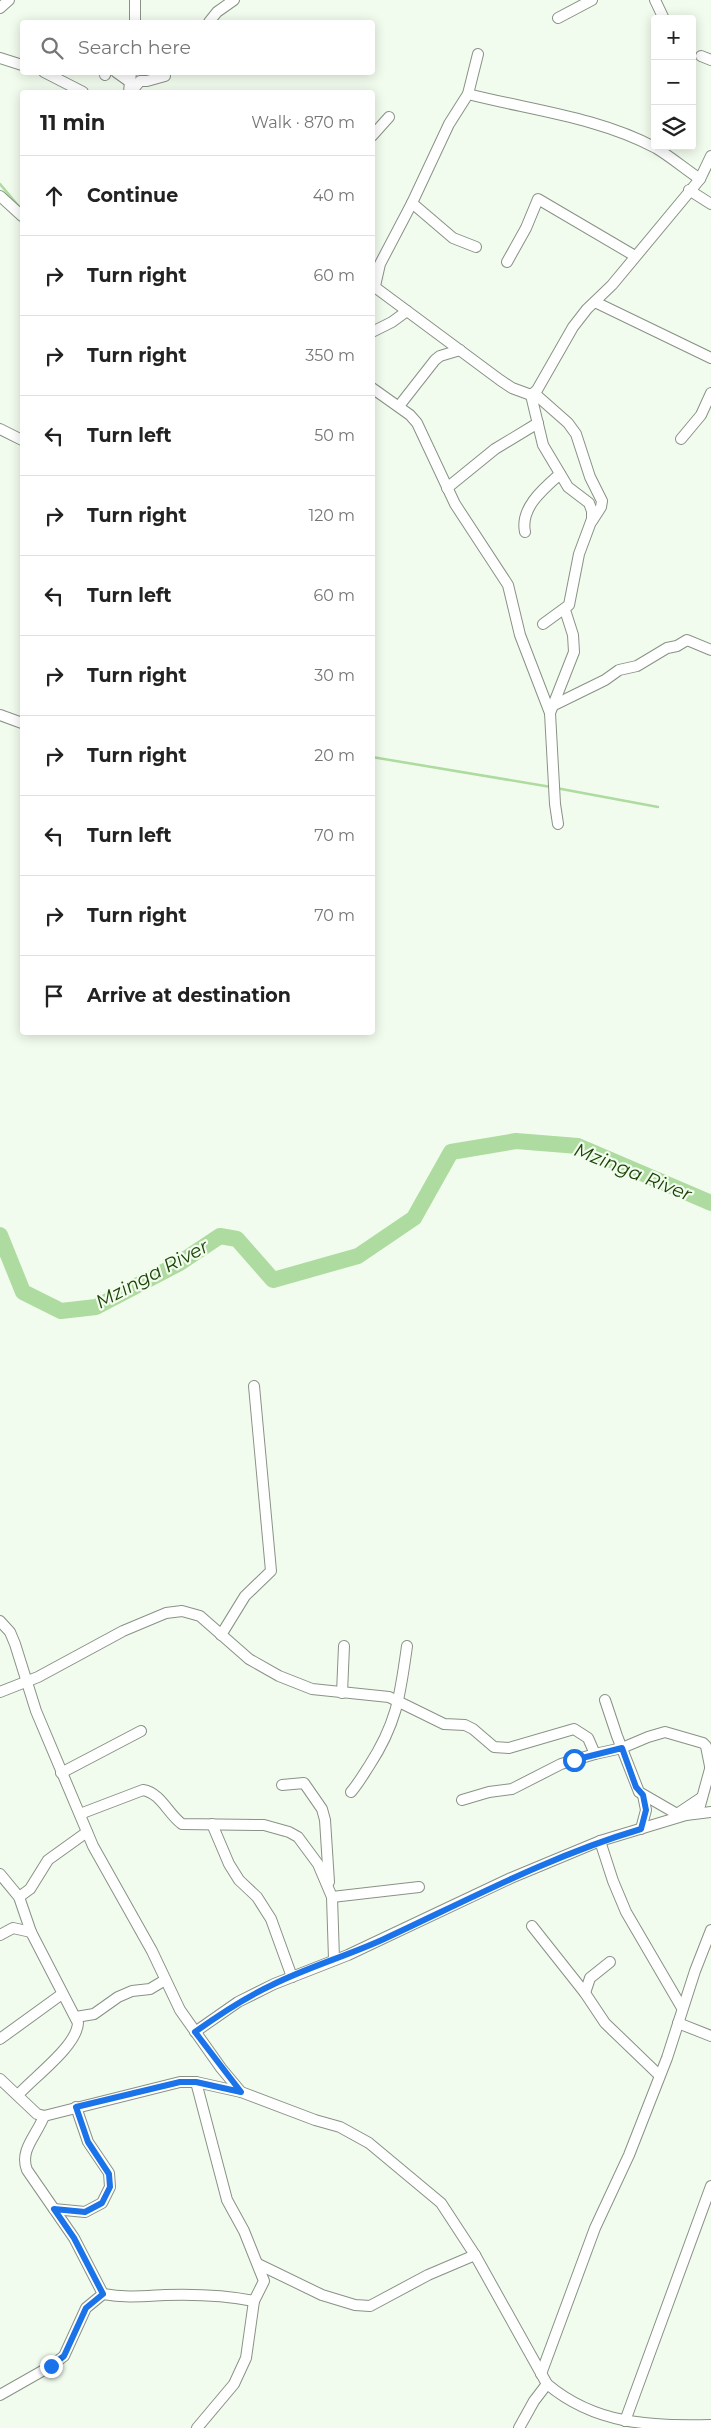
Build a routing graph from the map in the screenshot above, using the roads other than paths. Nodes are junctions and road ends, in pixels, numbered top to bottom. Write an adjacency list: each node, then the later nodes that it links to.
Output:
1 (8, 0): 6 (street)
2 (135, 0): 9 (street)
3 (234, 0): 10 (street)
4 (592, 0): 8 (street)
5 (655, 0): 7 (street)
6 (0, 8)
7 (662, 15)
8 (558, 18)
9 (135, 20)
10 (211, 20)
11 (478, 54): 19 (street)
12 (0, 58): 13 (street)
13 (20, 64)
14 (50, 75): 18 (street)
15 (119, 75): 17 (street)
16 (165, 75): 17 (street)
17 (130, 85)
18 (79, 90)
19 (468, 94): 23 (street); 26 (street)
20 (389, 117): 21 (street)
21 (375, 133)
22 (711, 156): 23 (street)
23 (700, 178): 24 (street)
24 (689, 190): 27 (street); 30 (street)
25 (0, 196): 28 (street)
26 (412, 203): 29 (street); 32 (street)
27 (711, 204)
28 (20, 214)
29 (476, 247)
30 (635, 256): 31 (street); 34 (street)
31 (507, 262)
32 (375, 282)
33 (375, 286): 35 (street)
34 (595, 302): 38 (street); 41 (street)
35 (407, 311): 36 (street); 37 (street)
36 (375, 330)
37 (460, 350): 41 (street); 42 (street)
38 (711, 358)
39 (375, 390): 42 (street)
40 (711, 393): 46 (street)
41 (533, 394): 43 (street); 49 (street)
42 (399, 406): 48 (street)
43 (538, 423): 47 (street); 48 (street)
44 (0, 429): 45 (street)
45 (20, 439)
46 (682, 439)
47 (560, 474): 49 (street); 50 (street)
48 (447, 488): 54 (street)
49 (589, 527): 51 (street)
50 (525, 532)
51 (565, 610): 52 (street); 54 (street)
52 (543, 624)
53 (711, 650): 54 (street)
54 (551, 709): 57 (street)
55 (0, 715): 56 (street)
56 (20, 722)
57 (558, 824)
58 (254, 1386): 60 (street)
59 (0, 1621): 63 (street)
60 (221, 1635): 63 (street); 65 (street)
61 (344, 1646): 65 (street)
62 (407, 1646): 67 (street)
63 (26, 1682): 64 (street); 72 (street)
64 (0, 1692)
65 (342, 1693): 67 (street)
66 (605, 1700): 69 (street)
67 (399, 1701): 70 (street); 74 (street)
68 (141, 1731): 72 (street)
69 (622, 1748): 70 (street); 71 (street); 75 (street)
70 (595, 1754): 77 (street)
71 (711, 1770): 76 (street)
72 (61, 1773): 80 (street)
73 (282, 1785): 88 (street)
74 (351, 1792)
75 (643, 1795): 81 (street); 83 (street)
76 (701, 1798): 79 (street); 81 (street)
77 (462, 1800)
78 (711, 1812): 79 (street)
79 (698, 1813): 81 (street)
80 (80, 1814): 82 (street); 84 (street)
81 (681, 1814): 83 (street)
82 (212, 1824): 88 (street); 96 (street)
83 (641, 1829): 85 (street)
84 (87, 1832): 89 (street); 97 (street)
85 (600, 1841): 94 (street); 100 (street)
86 (0, 1875): 89 (street)
87 (419, 1887): 88 (street)
88 (331, 1894): 94 (street)
89 (19, 1897): 92 (street)
90 (532, 1926): 98 (street)
91 (711, 1930): 100 (street)
92 (31, 1932): 93 (street); 99 (street)
93 (0, 1935)
94 (334, 1959): 96 (street)
95 (610, 1962): 98 (street)
96 (292, 1977): 103 (street)
97 (166, 1980): 101 (street); 103 (street)
98 (584, 1993): 106 (street)
99 (62, 1994): 101 (street); 105 (street)
100 (682, 2008): 102 (street)
101 (76, 2017): 110 (street)
102 (678, 2023): 104 (street); 106 (street)
103 (195, 2032): 109 (street)
104 (711, 2036)
105 (0, 2039)
106 (660, 2075): 119 (street)
107 (0, 2079): 110 (street)
108 (196, 2082): 109 (street); 111 (street); 116 (street)
109 (241, 2092): 115 (street)
110 (18, 2095): 112 (street)
111 (76, 2107): 112 (street); 114 (street)
112 (44, 2116): 114 (street)
113 (711, 2186): 122 (street)
114 (54, 2209): 117 (street)
115 (475, 2254): 116 (street); 119 (street)
116 (258, 2264): 118 (street)
117 (103, 2294): 118 (street); 121 (street)
118 (254, 2301): 124 (street)
119 (541, 2374): 120 (street)
120 (547, 2384): 122 (street); 125 (street)
121 (2, 2392)
122 (625, 2421): 123 (street)
123 (711, 2425)
124 (197, 2428)
125 (519, 2428)

